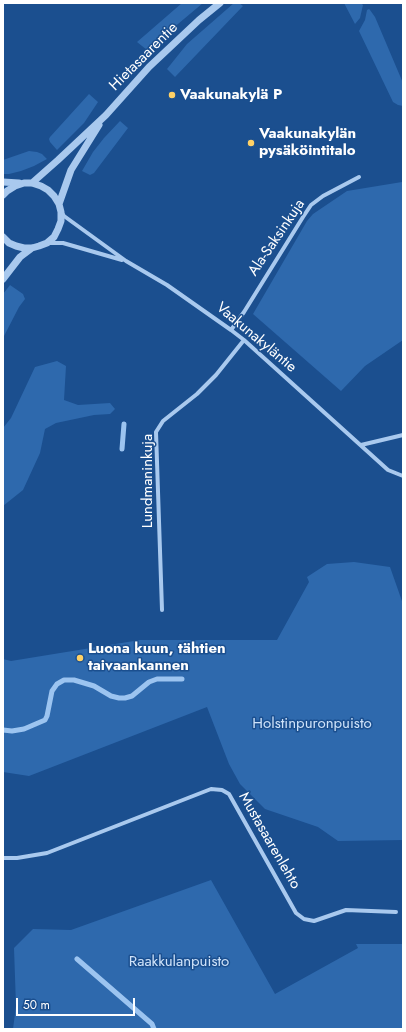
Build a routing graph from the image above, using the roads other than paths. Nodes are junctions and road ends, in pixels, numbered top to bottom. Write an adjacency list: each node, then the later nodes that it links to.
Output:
1 (220, 3): 2 (street, Hietasaarentie)
2 (106, 115): 6 (street, Hietasaarentie); 8 (street, Hietasaarentie)
3 (359, 177): 15 (street, Ala-Saksinkuja)
4 (3, 182): 5 (street)
5 (24, 183): 6 (street); 7 (street)
6 (32, 183): 8 (street)
7 (3, 195)
8 (59, 204): 9 (street)
9 (61, 212): 11 (street); 13 (street, Vaakunakyläntie)
10 (3, 237): 12 (street)
11 (47, 243): 12 (street); 13 (street, Vaakunakyläntie)
12 (32, 248): 14 (street)
13 (126, 261): 15 (street, Vaakunakyläntie)
14 (3, 279)
15 (231, 330): 16 (street, Vaakunakyläntie)
16 (244, 340): 18 (street, Vaakunakyläntie); 20 (street, Lundmaninkuja)
17 (403, 435): 18 (street)
18 (361, 445): 19 (street, Vaakunakyläntie)
19 (403, 476)
20 (162, 610)
21 (3, 858): 22 (street, Mustasaarenlehto)
22 (396, 912)

